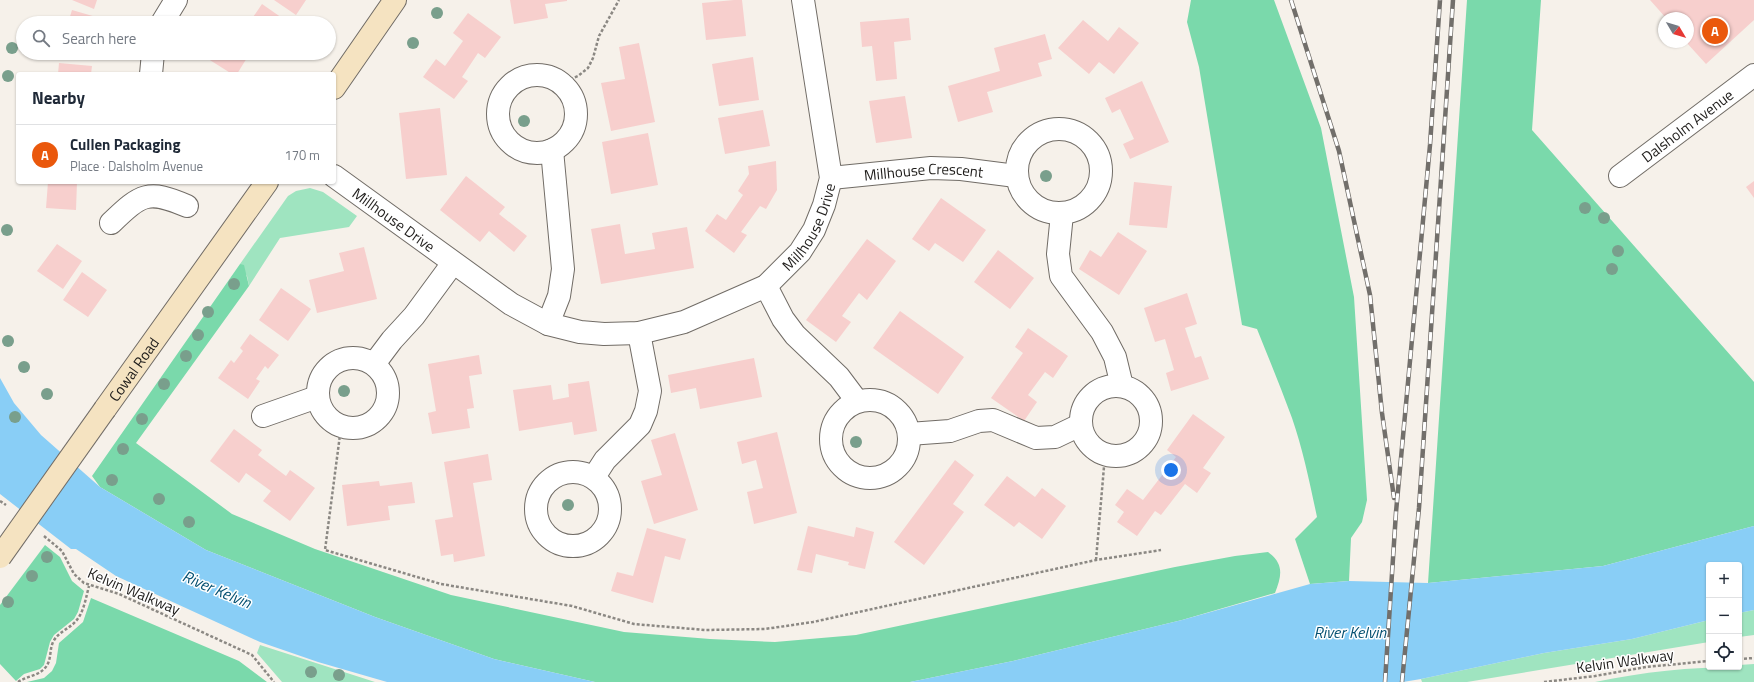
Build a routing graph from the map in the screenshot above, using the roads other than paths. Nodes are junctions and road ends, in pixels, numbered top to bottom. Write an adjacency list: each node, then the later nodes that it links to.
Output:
1 (176, 0): 4 (street)
2 (395, 0): 8 (street)
3 (803, 0): 13 (street, Millhouse Drive)
4 (166, 16)
5 (152, 60): 6 (street)
6 (151, 72)
7 (1754, 75): 11 (street, Dalsholm Avenue)
8 (336, 85)
9 (552, 150): 9 (street); 21 (street)
10 (1016, 176): 13 (street, Millhouse Crescent); 17 (street); 17 (street)
11 (1620, 176)
12 (336, 177): 19 (street, Millhouse Drive)
13 (831, 178): 20 (street, Millhouse Drive)
14 (266, 184): 31 (street, Cowal Road, bridge)
15 (147, 189): 16 (street); 18 (street)
16 (187, 206)
17 (1062, 214): 24 (street)
18 (111, 223)
19 (453, 263): 21 (street, Millhouse Drive); 23 (street)
20 (766, 286): 22 (street, Millhouse Drive); 26 (street)
21 (548, 324): 22 (street, Millhouse Drive)
22 (639, 333): 30 (street)
23 (374, 364): 25 (street); 25 (street)
24 (1122, 386): 28 (street); 28 (street)
25 (317, 397): 27 (street)
26 (857, 401): 29 (street); 29 (street)
27 (263, 416)
28 (1080, 425): 29 (street)
29 (909, 434)
30 (594, 477)
31 (0, 556)

